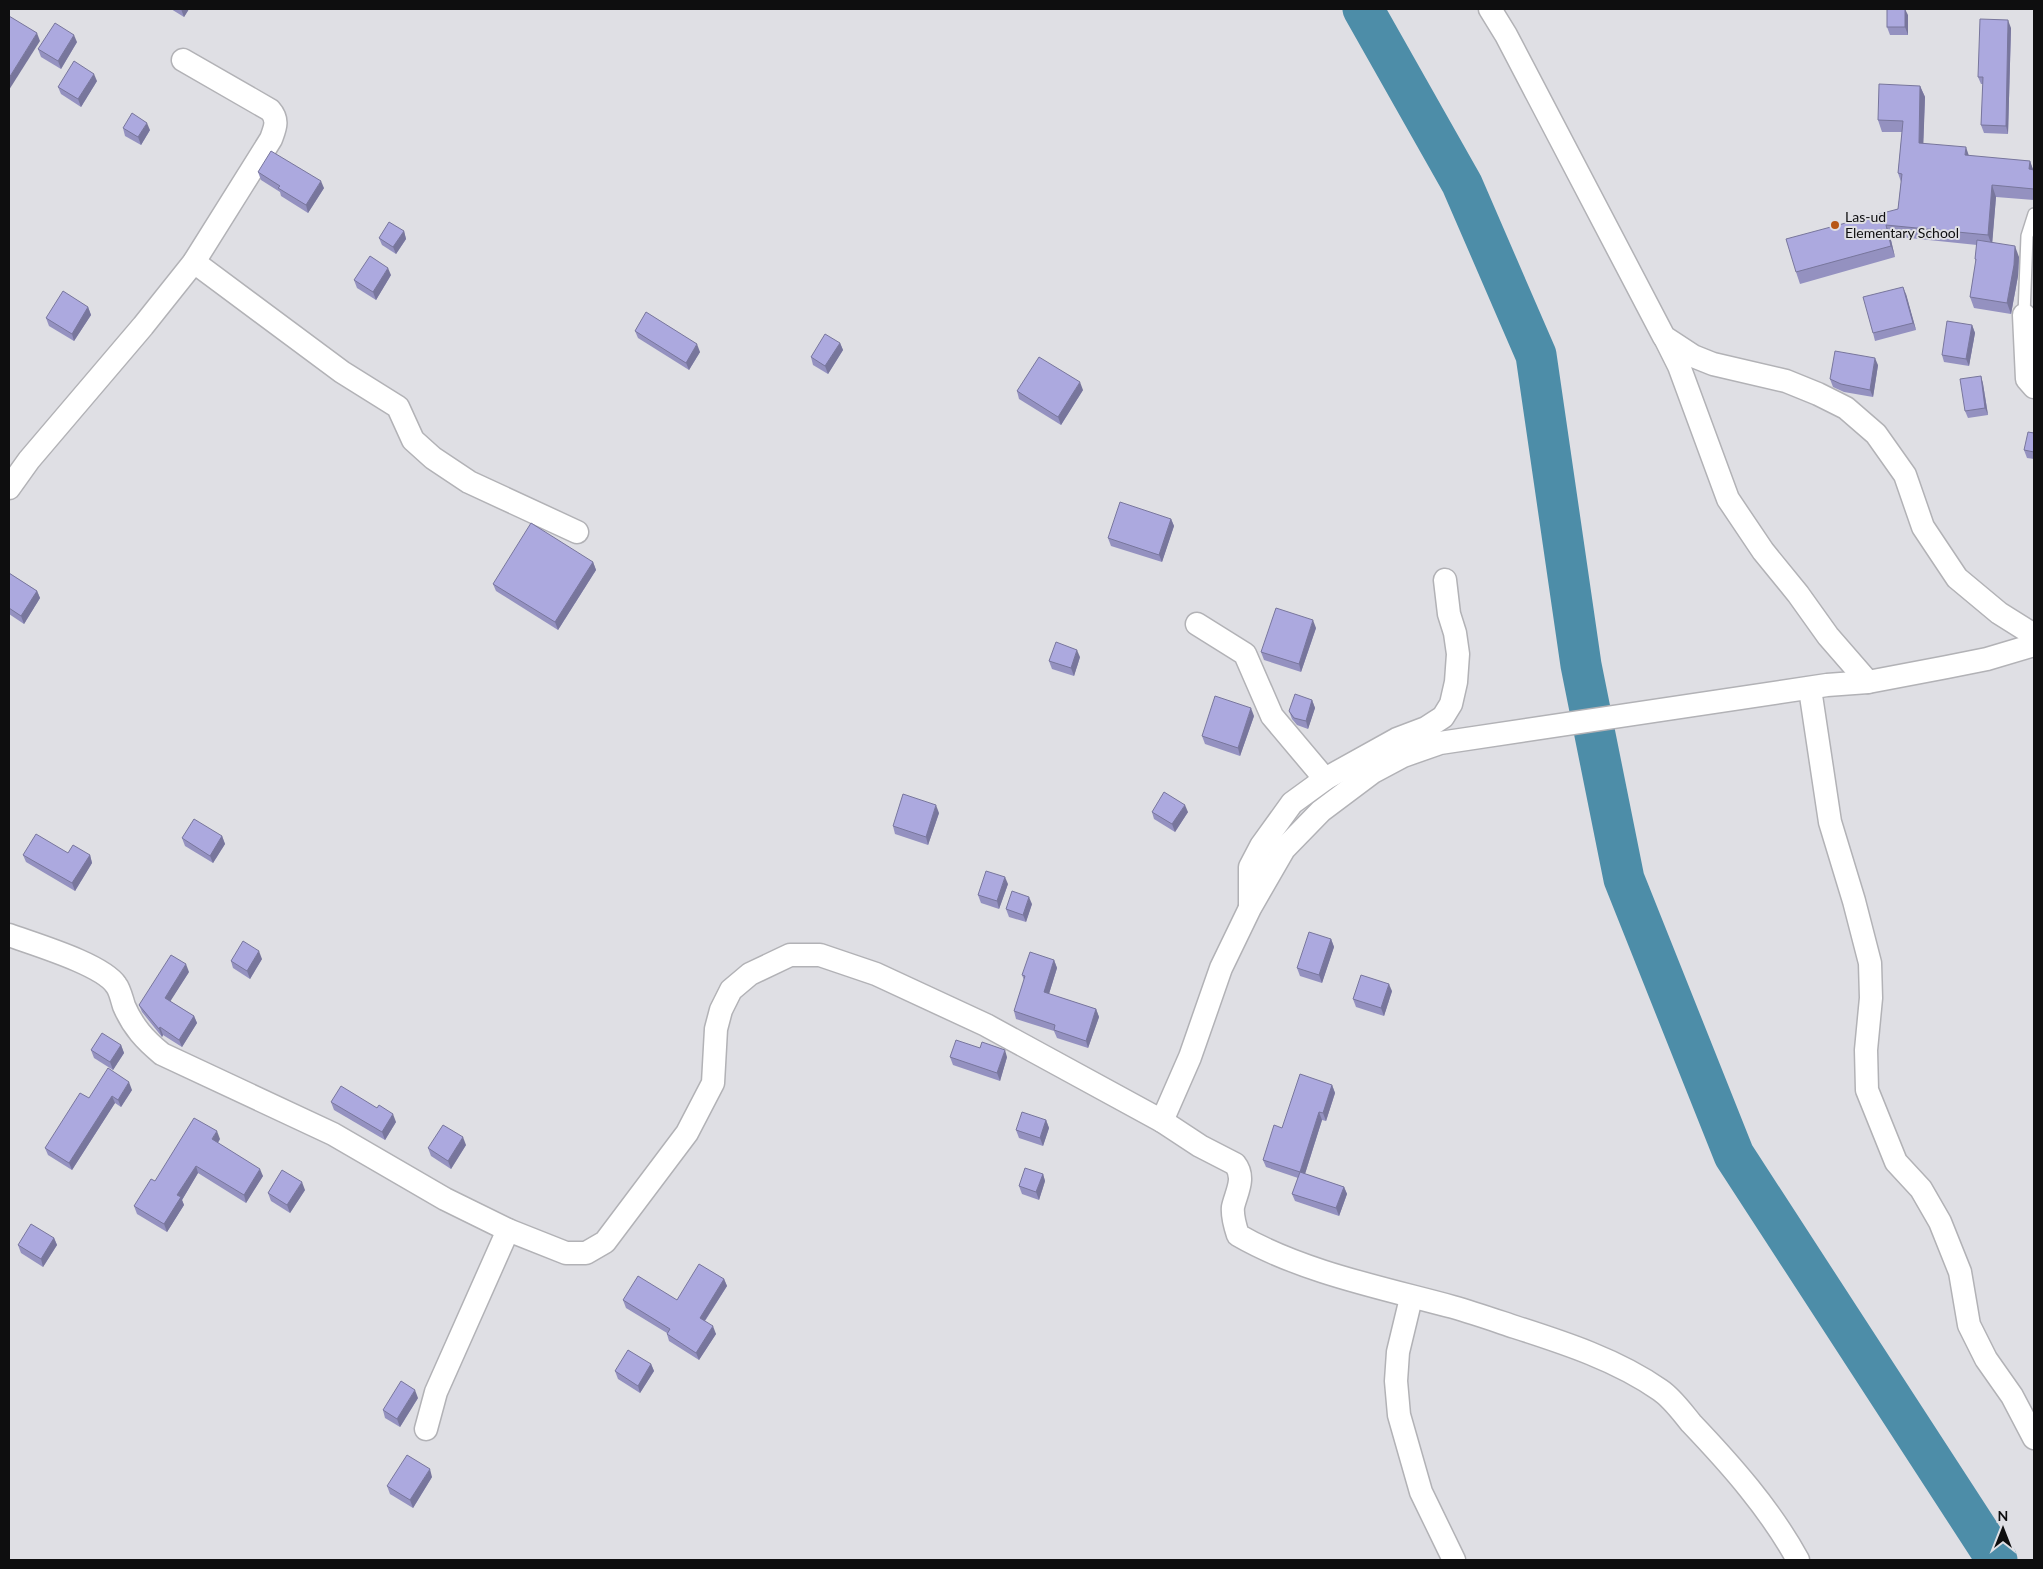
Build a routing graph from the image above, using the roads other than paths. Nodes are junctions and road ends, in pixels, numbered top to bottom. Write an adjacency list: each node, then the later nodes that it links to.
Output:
1 (1490, 9): 6 (street)
2 (183, 60): 4 (street)
3 (2034, 214): 5 (lane)
4 (194, 262): 8 (street); 9 (street)
5 (2024, 316): 7 (street)
6 (1664, 337): 12 (street); 14 (street)
7 (2034, 387)
8 (9, 488)
9 (576, 532)
10 (1445, 580): 16 (street)
11 (1197, 624): 16 (street)
12 (2034, 635)
13 (2034, 645): 14 (street)
14 (1868, 682): 15 (street)
15 (1802, 690): 17 (street); 23 (street)
16 (1325, 778): 17 (street)
17 (1250, 908): 19 (street)
18 (9, 935): 20 (street)
19 (1162, 1121): 20 (street); 21 (street)
20 (508, 1230): 22 (street)
21 (1411, 1298): 24 (street); 25 (street)
22 (426, 1429)
23 (2034, 1438)
24 (1454, 1560)
25 (1798, 1560)

